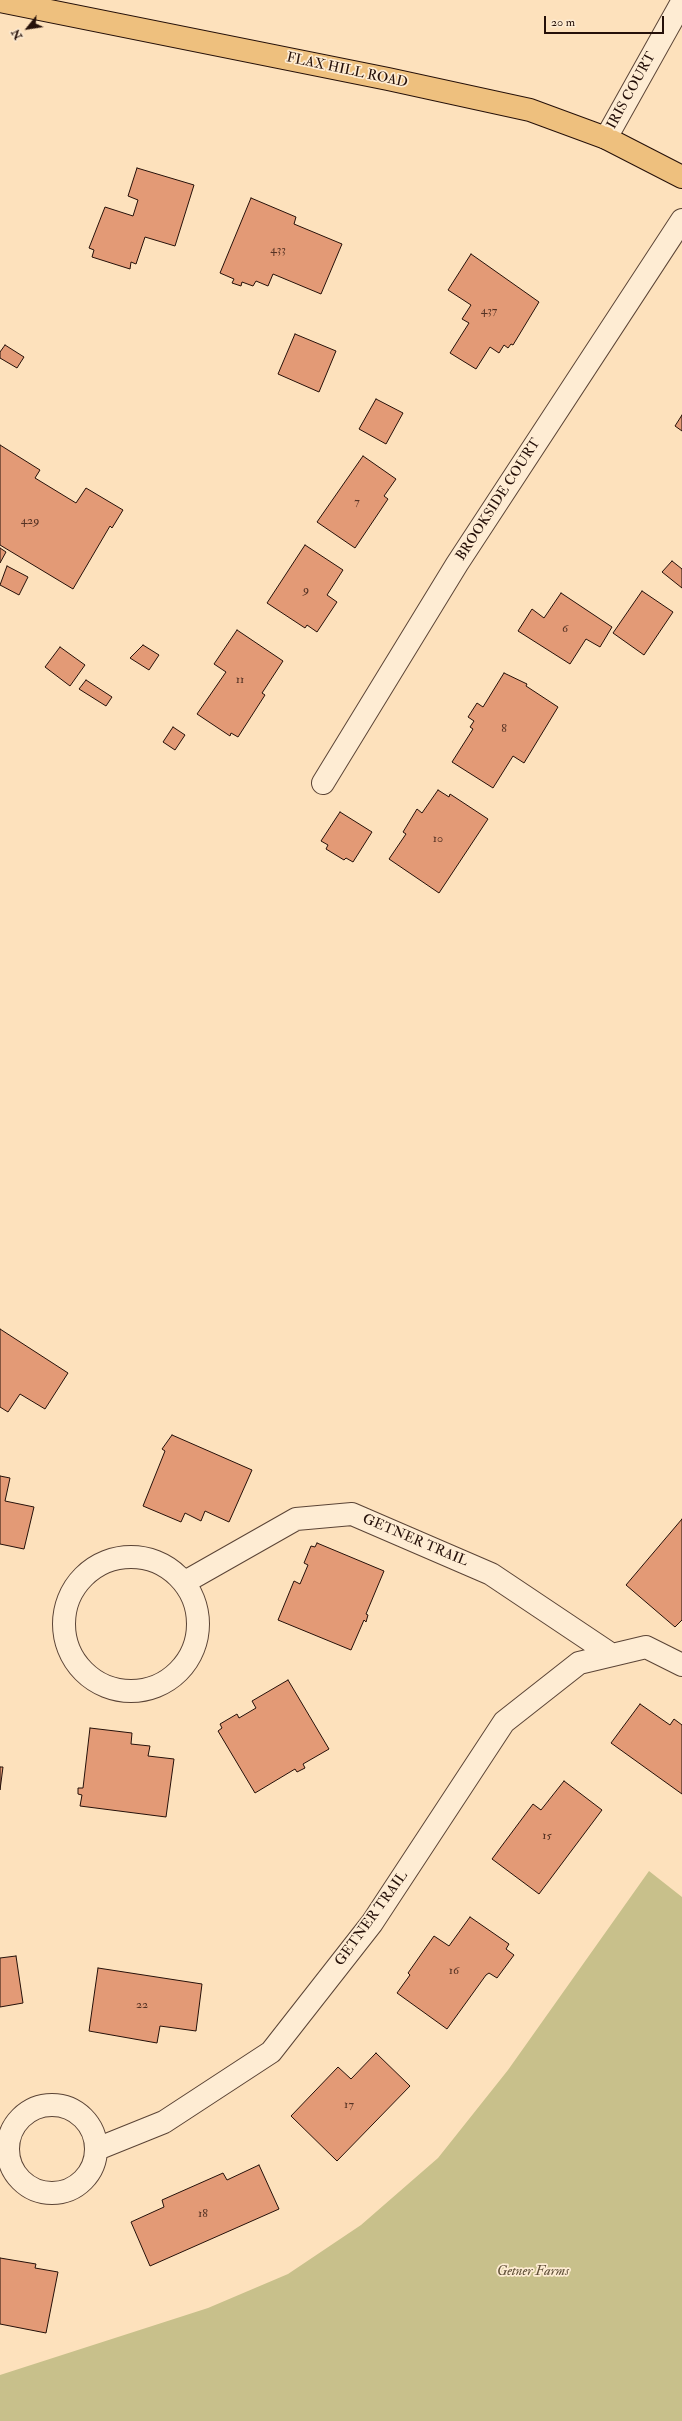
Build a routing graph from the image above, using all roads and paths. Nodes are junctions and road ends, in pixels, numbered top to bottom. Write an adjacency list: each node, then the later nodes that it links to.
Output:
1 (0, 1): 3 (main road, FLAX HILL ROAD)
2 (682, 2): 3 (street, IRIS COURT)
3 (606, 138): 4 (main road, FLAX HILL ROAD)
4 (682, 177)
5 (682, 220): 6 (street, BROOKSIDE COURT)
6 (322, 784)
7 (184, 1582): 7 (street); 8 (street, GETNER TRAIL)
8 (612, 1655): 9 (street, GETNER TRAIL); 10 (street, GETNER TRAIL)
9 (682, 1665)
10 (97, 2149): 10 (street)

